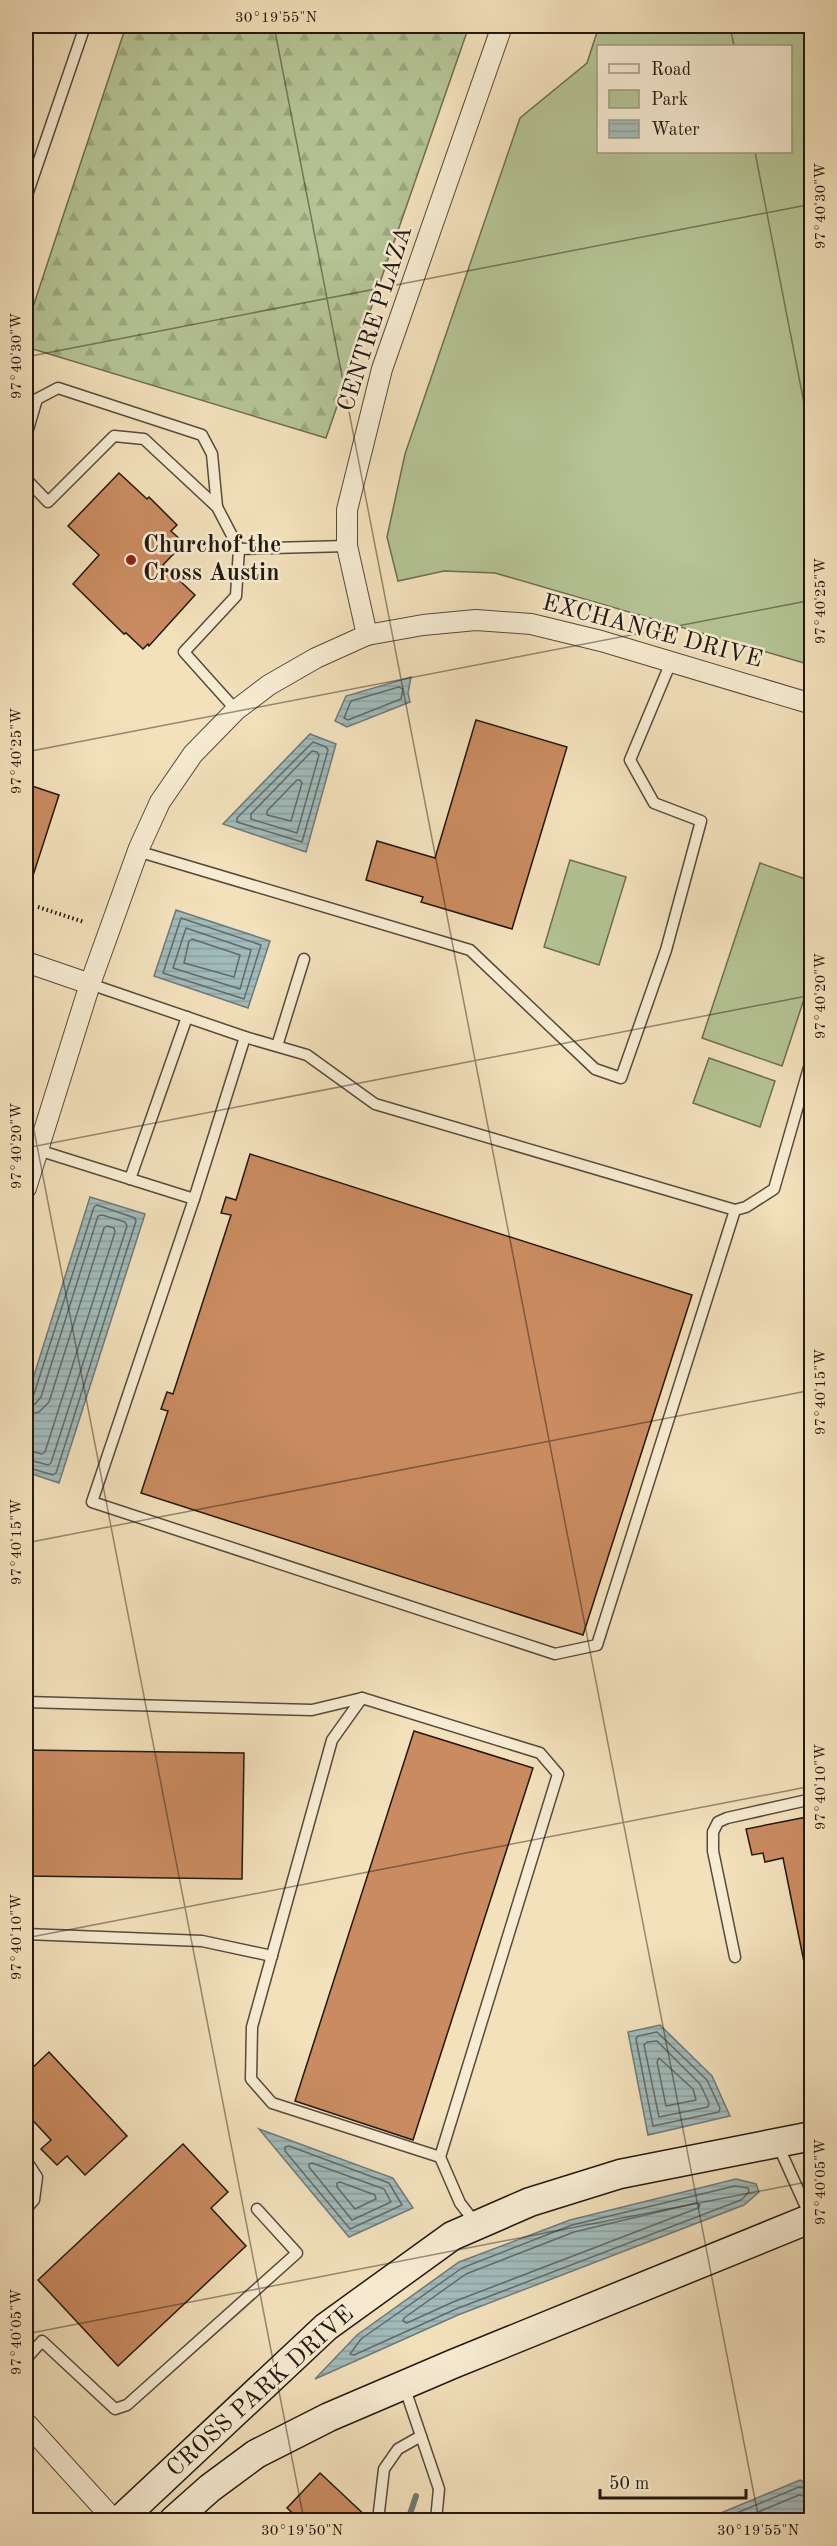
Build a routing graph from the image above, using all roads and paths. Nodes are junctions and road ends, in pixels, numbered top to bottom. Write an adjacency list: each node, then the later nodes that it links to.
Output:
1 (85, 26): 3 (lane)
2 (502, 26): 7 (street, CENTRE PLAZA)
3 (26, 198)
4 (26, 436): 6 (lane)
5 (26, 479): 6 (lane)
6 (217, 507): 8 (lane)
7 (347, 546): 8 (lane); 9 (street, CENTRE PLAZA)
8 (239, 549): 12 (lane)
9 (367, 635): 10 (street, EXCHANGE DRIVE); 12 (street, EXCHANGE DRIVE)
10 (671, 662): 11 (street, EXCHANGE DRIVE); 13 (lane)
11 (812, 704)
12 (236, 710): 13 (street, EXCHANGE DRIVE)
13 (137, 851): 18 (street, EXCHANGE DRIVE)
14 (38, 908): 15 (path)
15 (84, 922)
16 (304, 959): 21 (lane)
17 (26, 962): 18 (street)
18 (90, 984): 19 (lane); 23 (street, EXCHANGE DRIVE)
19 (186, 1017): 20 (lane); 24 (lane)
20 (244, 1037): 21 (lane); 26 (lane)
21 (277, 1046): 27 (lane)
22 (812, 1057): 27 (lane)
23 (38, 1150): 24 (lane); 25 (street, EXCHANGE DRIVE)
24 (130, 1179): 26 (lane)
25 (26, 1188)
26 (194, 1199): 27 (lane)
27 (735, 1210)
28 (362, 1698): 29 (lane); 32 (lane); 36 (lane)
29 (26, 1702)
30 (812, 1799): 33 (lane)
31 (26, 1934): 32 (lane)
32 (272, 1956): 36 (lane)
33 (735, 1958)
34 (812, 2136): 35 (street, CROSS PARK DRIVE)
35 (777, 2143): 40 (lane); 41 (street, CROSS PARK DRIVE)
36 (440, 2157): 41 (lane)
37 (26, 2160): 38 (lane)
38 (26, 2209)
39 (256, 2209): 42 (lane)
40 (811, 2219): 43 (street, CROSS PARK DRIVE)
41 (477, 2225): 47 (street, CROSS PARK DRIVE)
42 (26, 2359)
43 (404, 2385): 45 (lane); 48 (street, CROSS PARK DRIVE)
44 (26, 2423): 46 (street)
45 (421, 2436): 49 (lane); 50 (lane)
46 (114, 2520)
47 (120, 2520)
48 (174, 2520)
49 (378, 2520)
50 (436, 2520)

